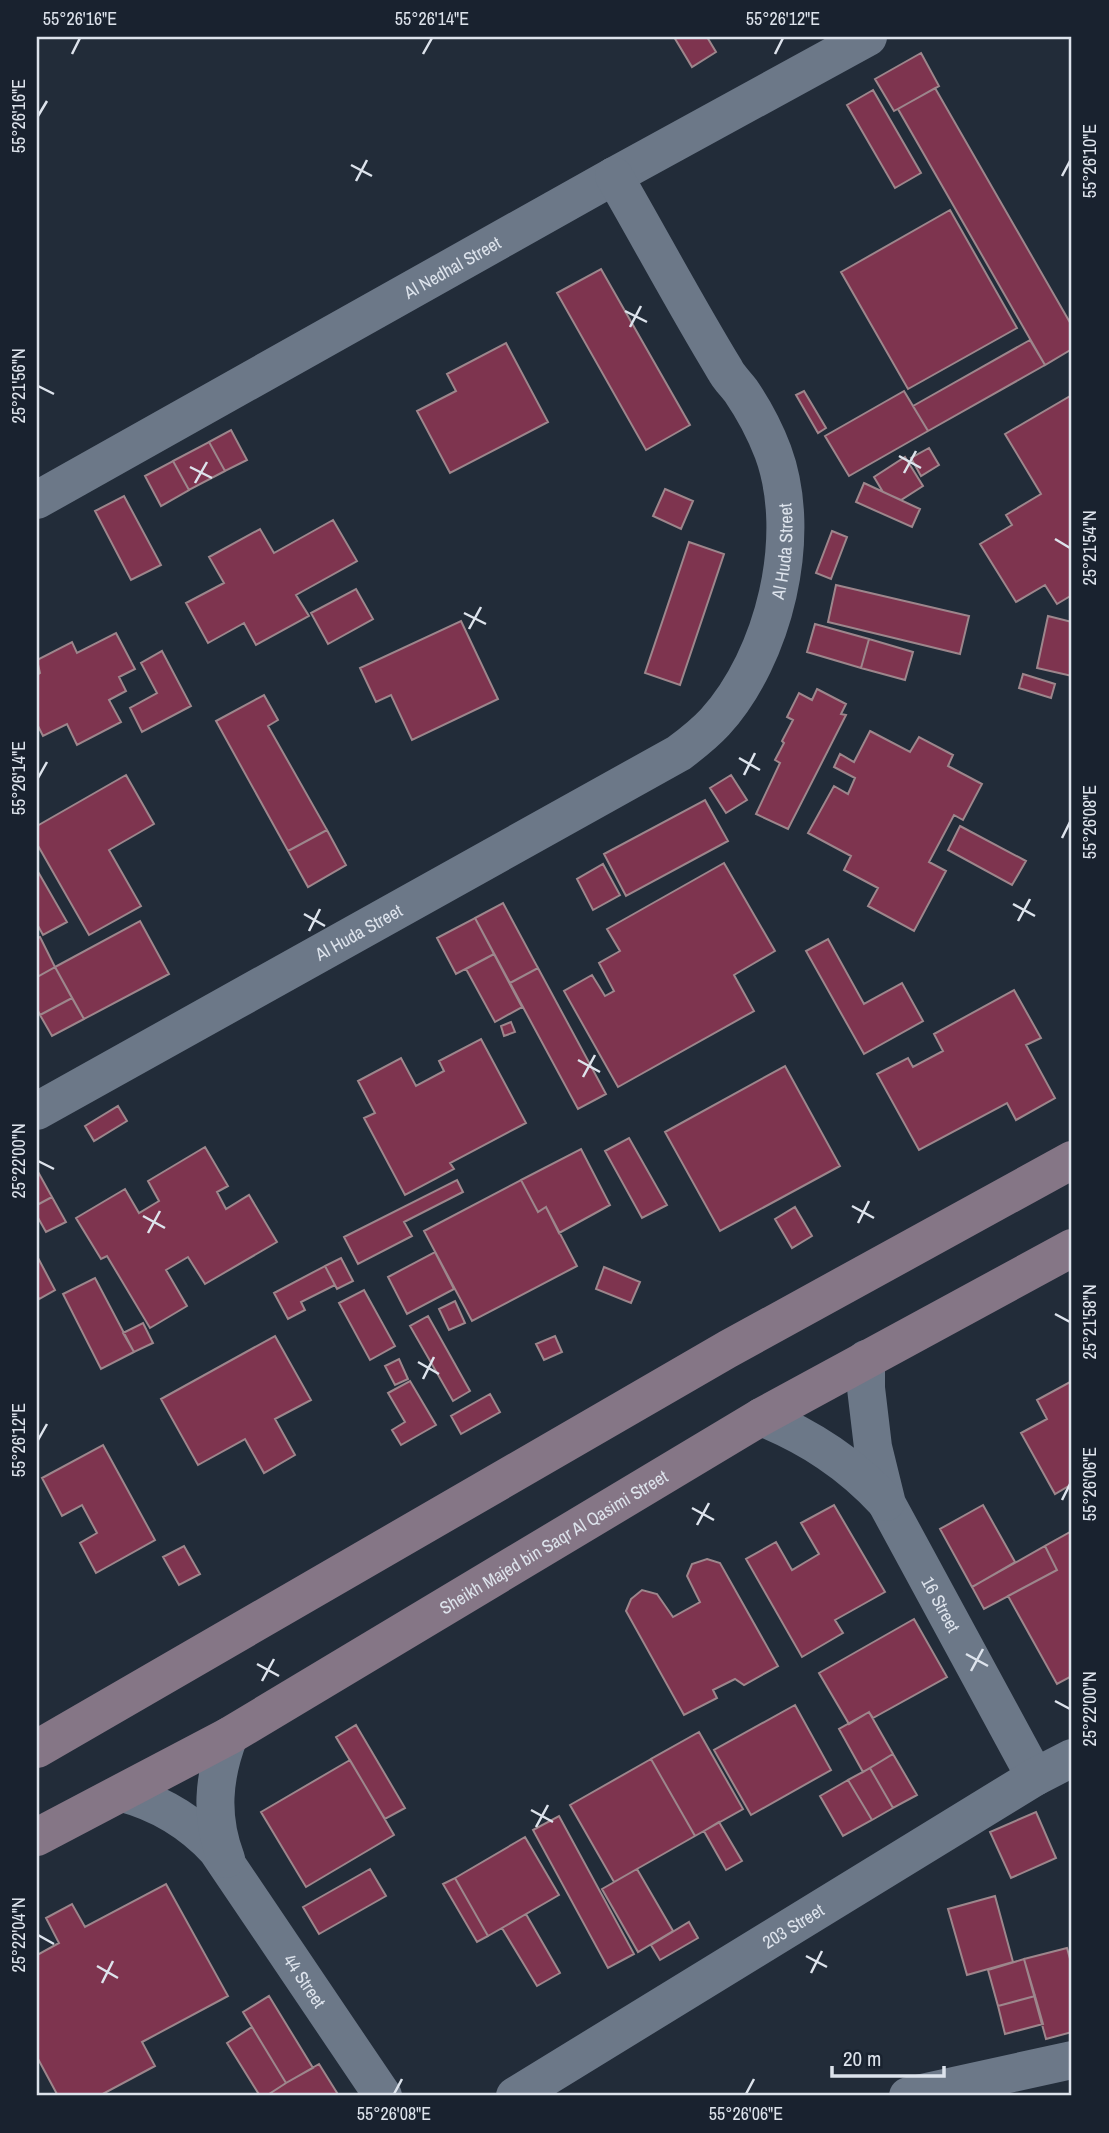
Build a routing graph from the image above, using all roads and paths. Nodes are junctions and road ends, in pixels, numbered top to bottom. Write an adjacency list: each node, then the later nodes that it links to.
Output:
1 (868, 37): 2 (street, Al Nedhal Street)
2 (614, 176): 3 (street, Al Nedhal Street); 4 (street, Al Huda Street)
3 (37, 500)
4 (37, 1111)
5 (1072, 1160): 11 (street)
6 (1072, 1248): 7 (street, Sheikh Majed bin Saqr Al Qasimi Street)
7 (866, 1359): 8 (street, Sheikh Majed bin Saqr Al Qasimi Street); 9 (street, 16 Street)
8 (761, 1417): 9 (street, 16 Street); 10 (street, Sheikh Majed bin Saqr Al Qasimi Street)
9 (887, 1504): 13 (street, 16 Street)
10 (229, 1736): 14 (street, Sheikh Majed bin Saqr Al Qasimi Street); 16 (street, 44 Street)
11 (37, 1749)
12 (1072, 1758): 13 (street, 203 Street)
13 (1035, 1777): 19 (street, 203 Street)
14 (122, 1793): 15 (street, Sheikh Majed bin Saqr Al Qasimi Street); 16 (street, 44 Street)
15 (37, 1837)
16 (228, 1865): 18 (street, 44 Street)
17 (1072, 2060): 20 (street)
18 (383, 2096)
19 (515, 2096)
20 (908, 2096)

